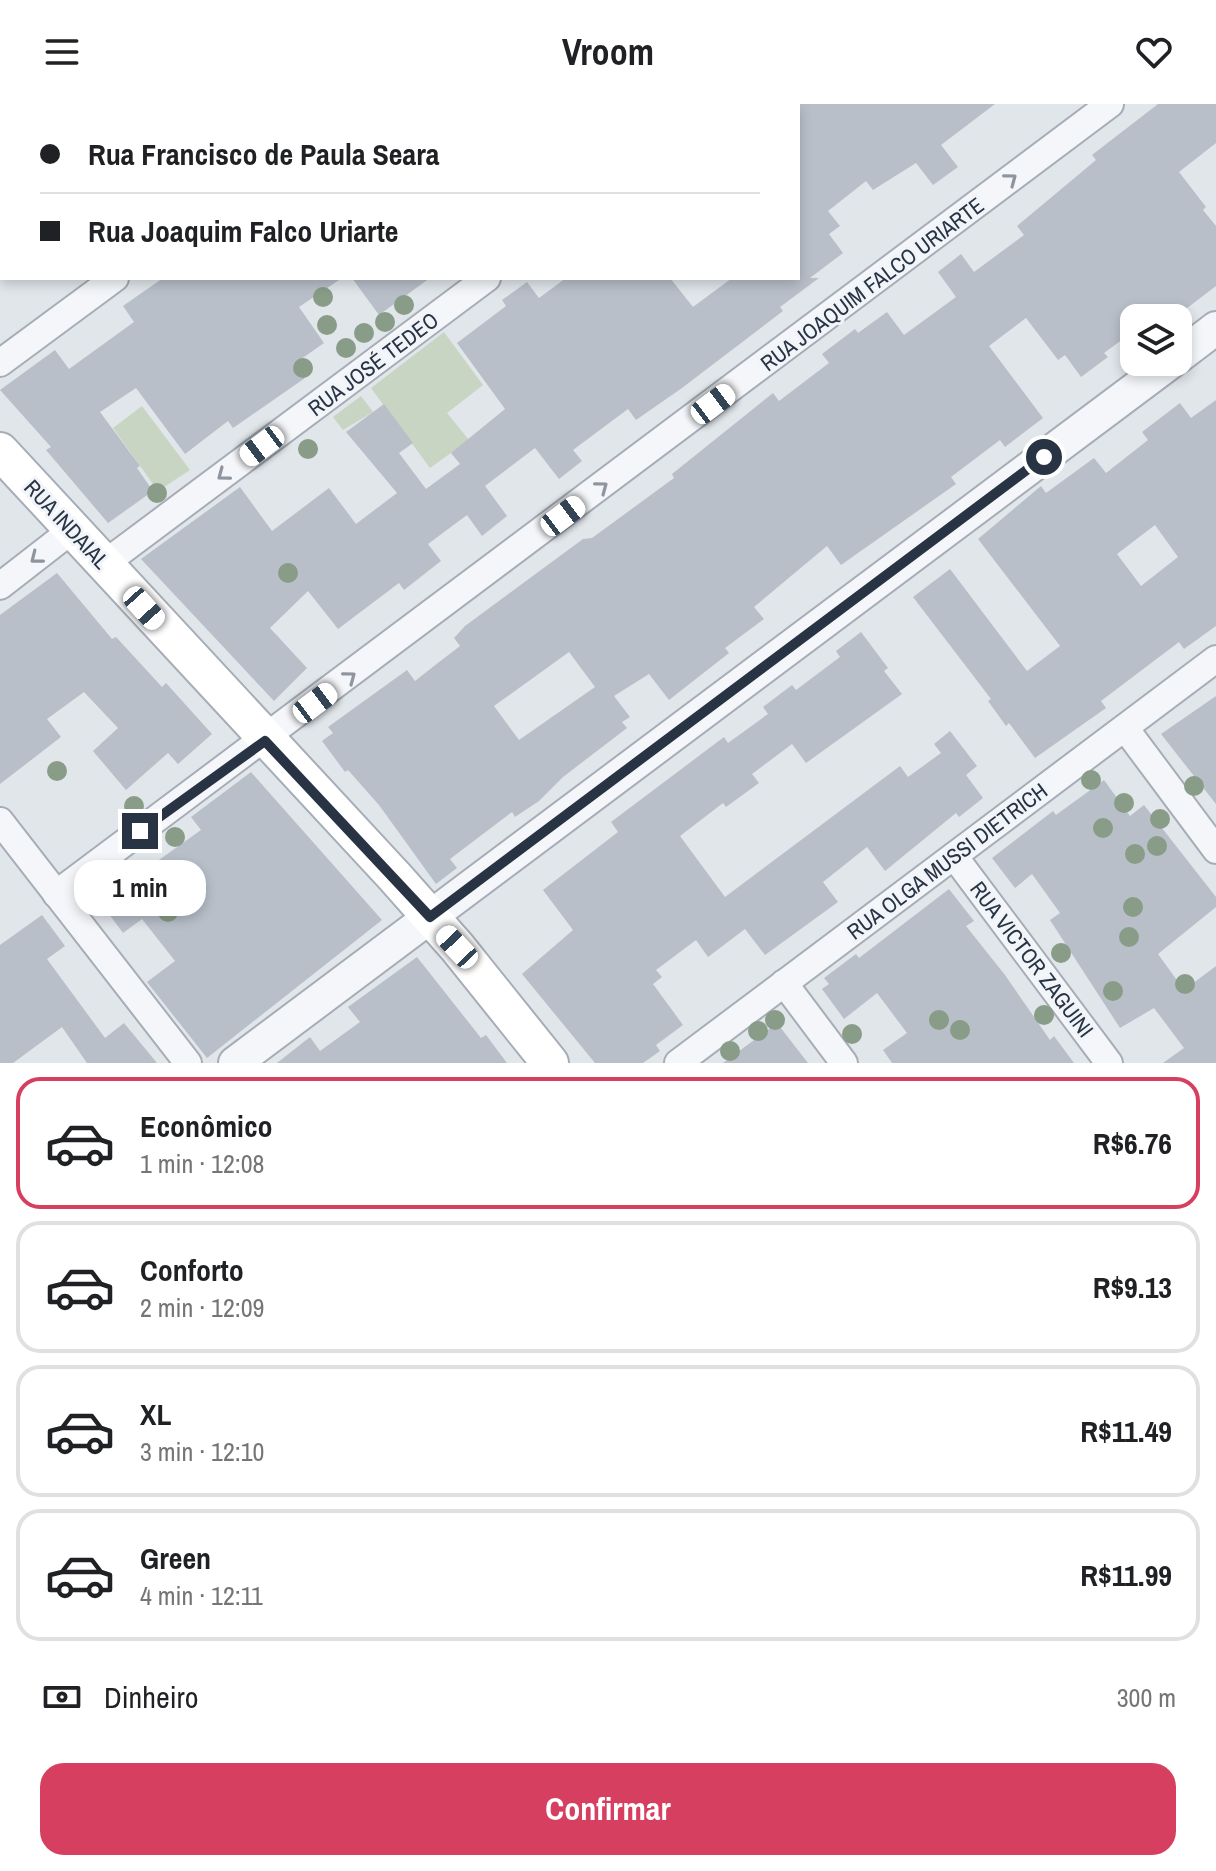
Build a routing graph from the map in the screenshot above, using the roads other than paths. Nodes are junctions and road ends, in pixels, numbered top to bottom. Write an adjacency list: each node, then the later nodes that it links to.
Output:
1 (1110, 104): 14 (street, RUA JOAQUIM FALCO URIARTE, one-way to 1)
2 (112, 280): 6 (street)
3 (484, 280): 10 (street, RUA JOSÉ TEDEO, one-way to 10)
4 (1216, 328): 5 (street)
5 (1192, 346)
6 (0, 363)
7 (1152, 376): 20 (street)
8 (0, 451): 9 (main road, RUA INDAIAL)
9 (72, 530): 10 (main road, RUA INDAIAL); 11 (street, one-way to 11)
10 (104, 564): 14 (main road, RUA INDAIAL)
11 (0, 586)
12 (1216, 659): 13 (street, RUA OLGA MUSSI DIETRICH)
13 (1125, 728): 17 (street); 18 (street, RUA OLGA MUSSI DIETRICH)
14 (265, 741): 19 (street, RUA JOAQUIM FALCO URIARTE); 20 (main road, RUA INDAIAL)
15 (0, 821): 16 (street)
16 (9, 849): 19 (street)
17 (1216, 850)
18 (954, 856): 21 (street, RUA OLGA MUSSI DIETRICH); 27 (street, RUA VICTOR ZAGUINI)
19 (56, 894): 22 (street)
20 (430, 917): 23 (street); 24 (main road, RUA INDAIAL)
21 (784, 983): 25 (street, RUA OLGA MUSSI DIETRICH); 26 (street)
22 (188, 1063)
23 (235, 1063)
24 (550, 1063)
25 (678, 1063)
26 (844, 1063)
27 (1109, 1063)

